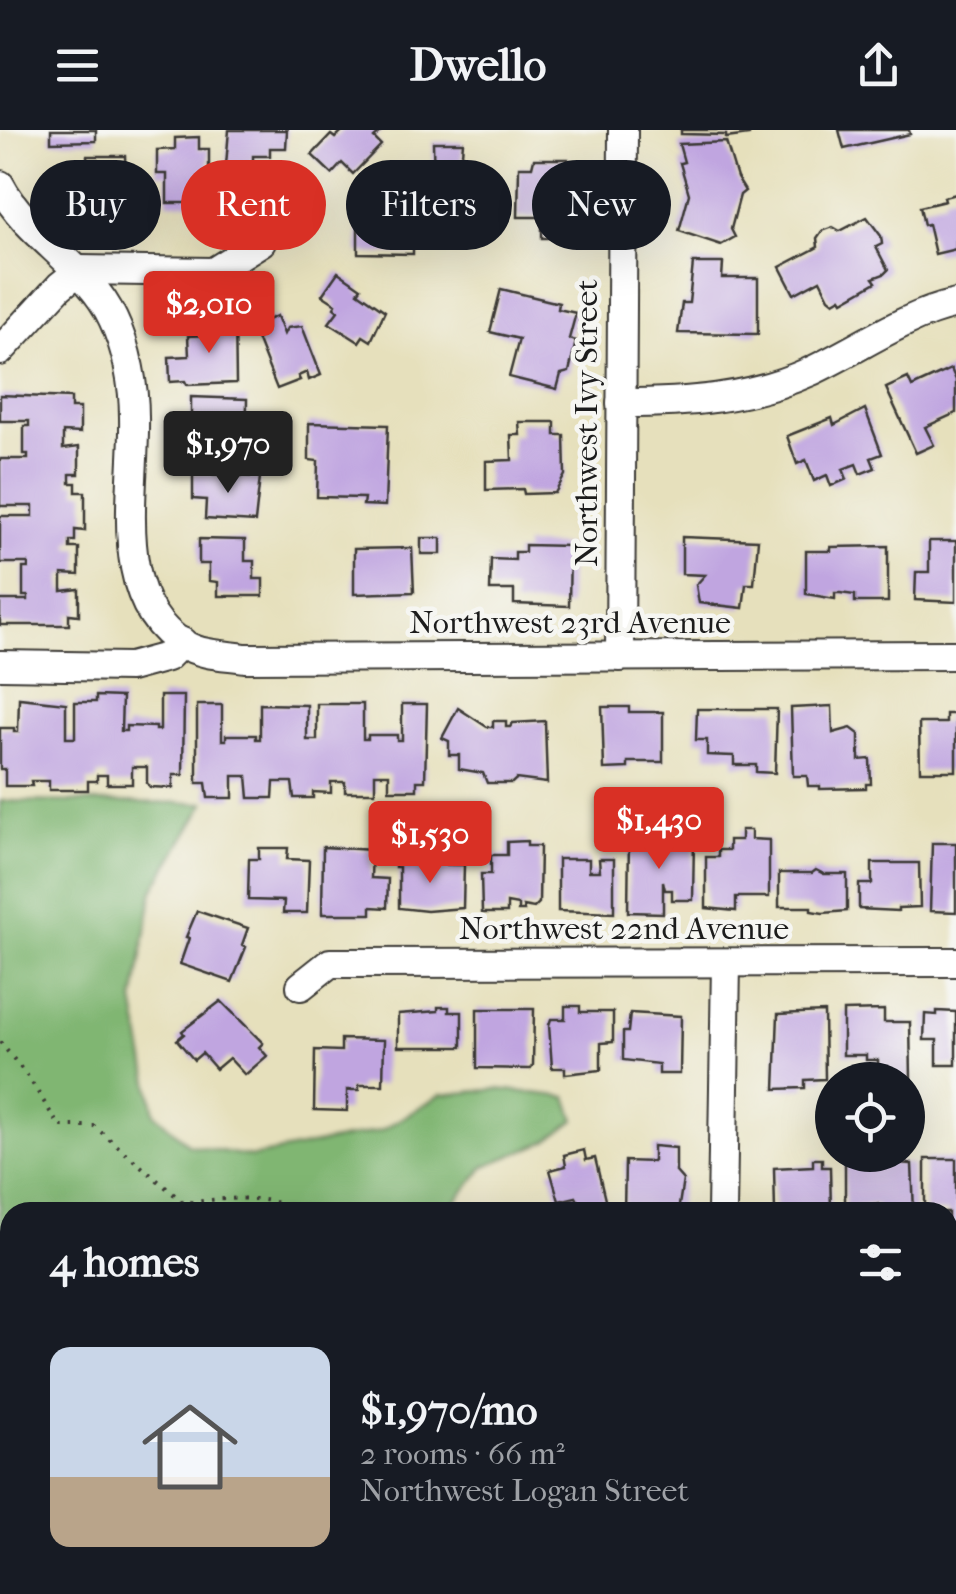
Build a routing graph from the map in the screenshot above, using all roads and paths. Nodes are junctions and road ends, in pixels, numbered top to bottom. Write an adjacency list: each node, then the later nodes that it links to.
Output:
1 (623, 130): 7 (street, Northwest Ivy Street)
2 (0, 185): 4 (street)
3 (248, 250): 4 (street)
4 (80, 270): 6 (street); 8 (street)
5 (956, 304): 7 (street)
6 (0, 351)
7 (621, 403): 10 (street, Northwest Ivy Street)
8 (184, 644): 10 (street, Northwest 23rd Avenue); 11 (street)
9 (956, 655): 10 (street, Northwest 23rd Avenue)
10 (620, 657)
11 (0, 665)
12 (956, 962): 13 (street, Northwest 22nd Avenue)
13 (726, 963): 14 (street, Northwest 22nd Avenue); 19 (street)
14 (301, 986)
15 (0, 1042): 16 (path)
16 (183, 1202)
17 (192, 1202): 18 (path)
18 (265, 1202)
19 (722, 1202)

